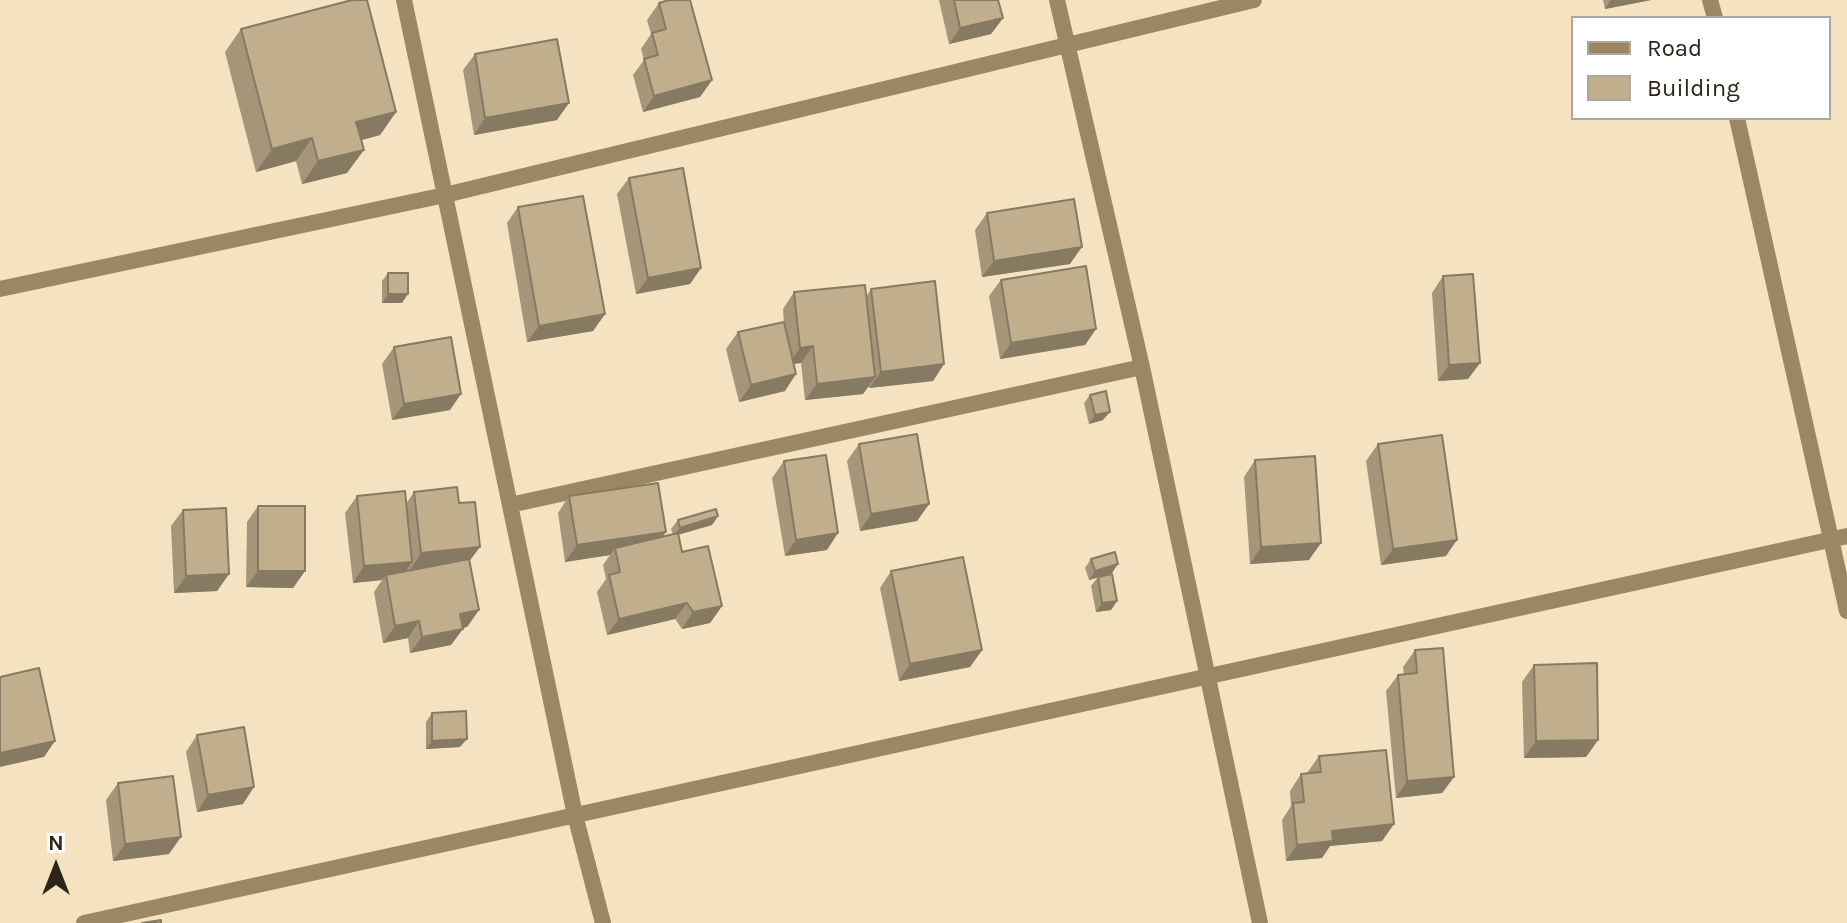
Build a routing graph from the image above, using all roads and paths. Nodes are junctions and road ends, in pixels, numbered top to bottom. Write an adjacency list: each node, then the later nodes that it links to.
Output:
1 (404, 0): 6 (street)
2 (1057, 0): 4 (street)
3 (1254, 0): 4 (street)
4 (1066, 46): 6 (street); 8 (street)
5 (1737, 120): 10 (street)
6 (445, 195): 7 (street); 9 (street)
7 (0, 289)
8 (1142, 367): 9 (street); 12 (street)
9 (510, 505): 13 (street)
10 (1840, 538): 11 (street); 12 (street)
11 (1847, 611)
12 (1208, 677): 13 (street); 16 (street)
13 (575, 815): 14 (street); 15 (street)
14 (84, 923)
15 (603, 923)
16 (1260, 923)

